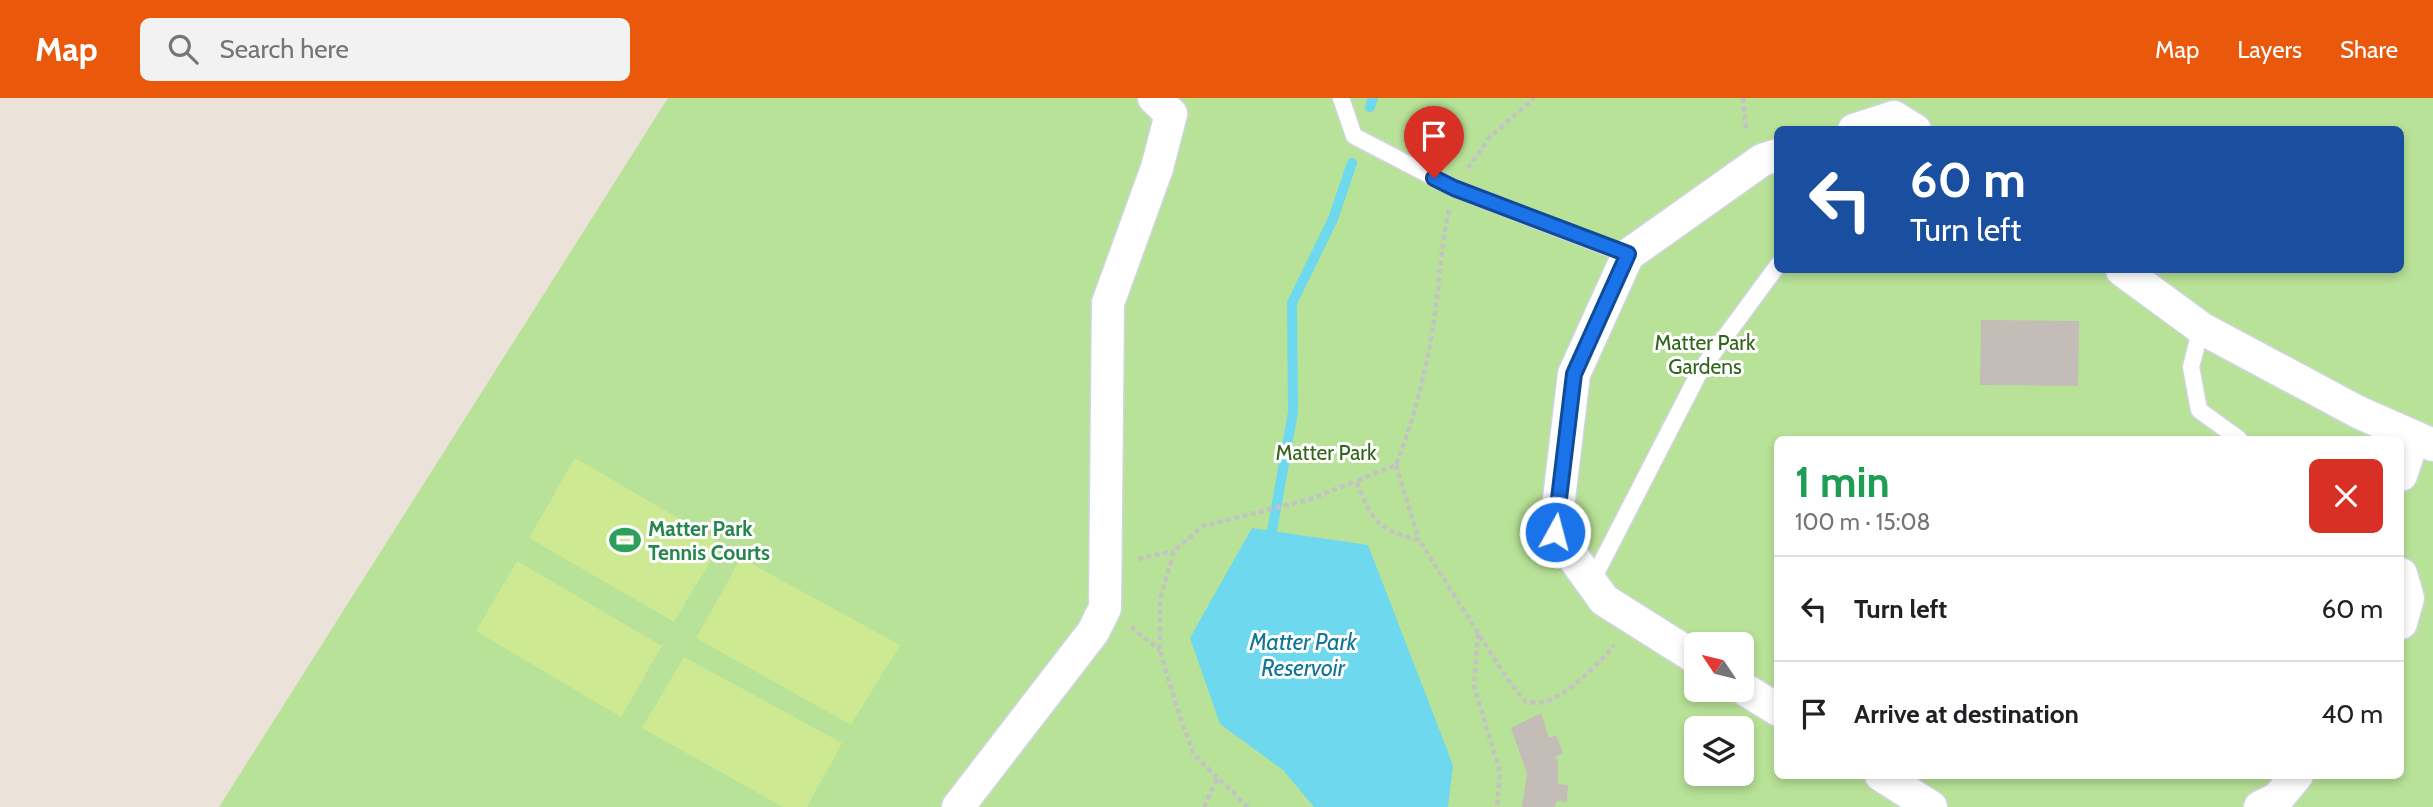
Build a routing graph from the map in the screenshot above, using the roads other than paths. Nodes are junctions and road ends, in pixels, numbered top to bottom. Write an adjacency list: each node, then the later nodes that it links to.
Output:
1 (1154, 98): 21 (street)
2 (1341, 98): 6 (lane)
3 (1867, 126): 4 (street)
4 (1909, 126)
5 (1774, 156): 6 (street)
6 (1628, 254): 13 (street)
7 (1774, 270): 13 (lane)
8 (2126, 273): 9 (street)
9 (2201, 328): 10 (lane); 11 (street)
10 (2235, 436)
11 (2423, 441): 12 (street)
12 (2404, 470)
13 (1591, 583): 16 (street)
14 (2404, 584): 15 (street)
15 (2404, 612)
16 (1684, 651)
17 (1754, 695): 18 (street)
18 (1774, 708)
19 (1887, 779): 22 (street)
20 (2294, 779): 23 (street)
21 (958, 807)
22 (1931, 807)
23 (2260, 807)

